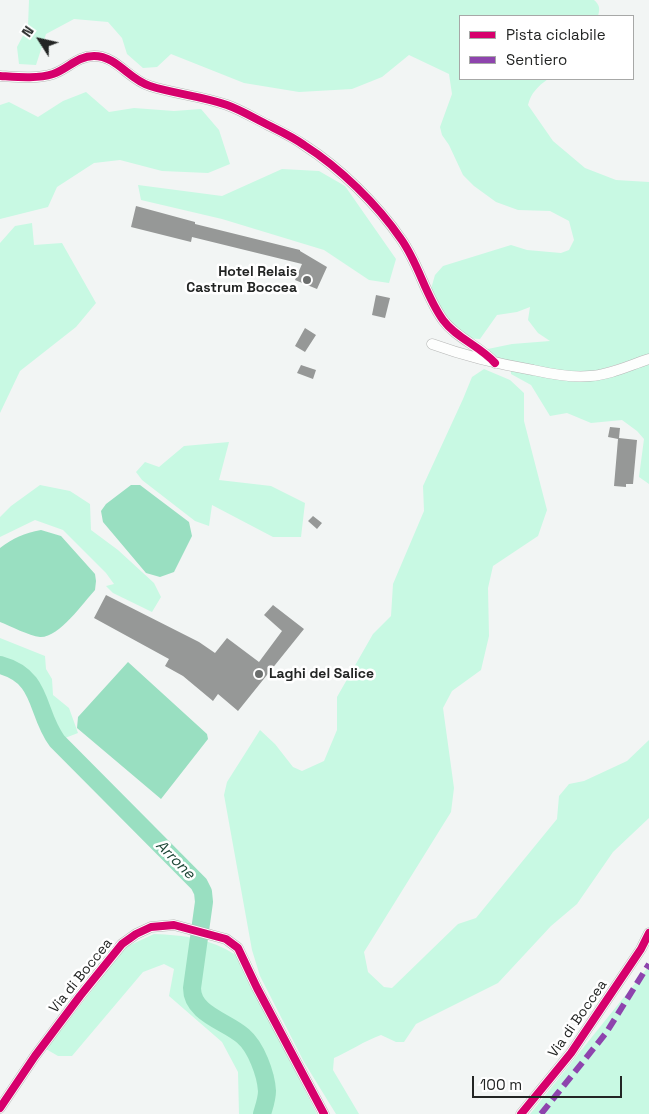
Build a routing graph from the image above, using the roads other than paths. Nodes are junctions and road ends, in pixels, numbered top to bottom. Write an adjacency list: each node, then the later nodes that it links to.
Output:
1 (0, 76): 4 (street)
2 (432, 344): 4 (street)
3 (649, 358): 4 (street)
4 (495, 363)
5 (649, 933): 8 (street, Via di Boccea)
6 (0, 1108): 7 (street, Via di Boccea)
7 (324, 1114)
8 (521, 1114)

